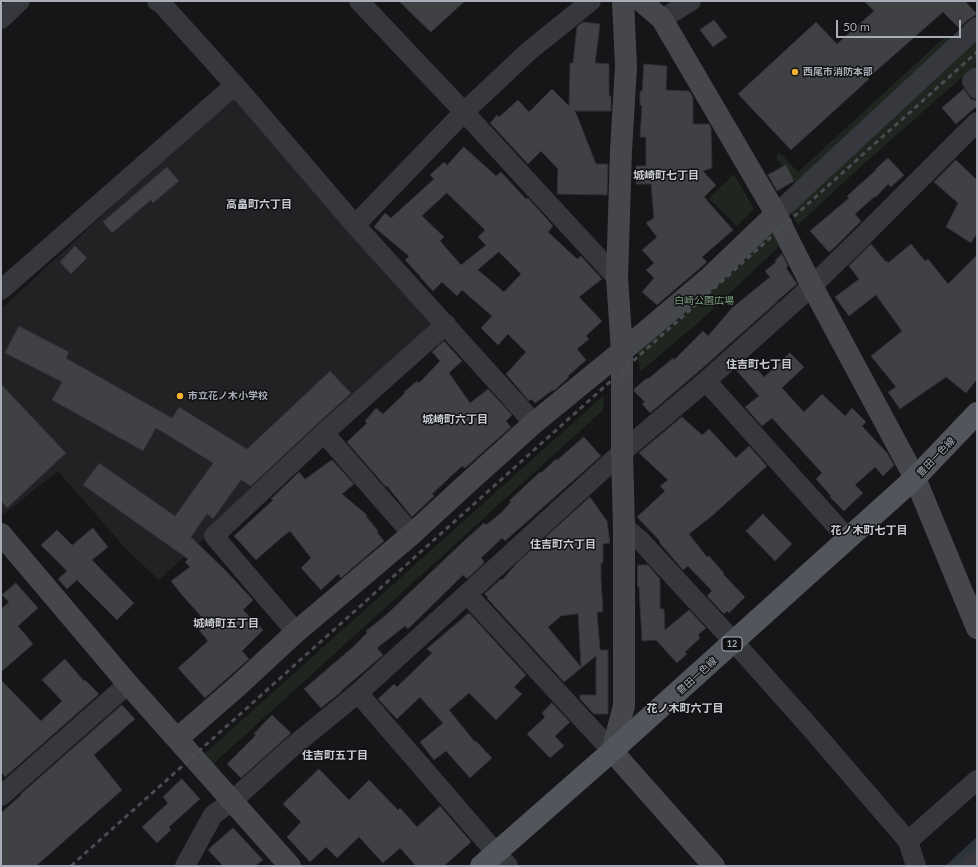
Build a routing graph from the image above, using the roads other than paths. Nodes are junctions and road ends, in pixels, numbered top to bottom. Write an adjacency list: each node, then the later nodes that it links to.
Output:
1 (20, 1): 8 (street)
2 (157, 1): 12 (street)
3 (359, 1): 14 (street)
4 (591, 1): 14 (street)
5 (623, 1): 18 (street)
6 (641, 1): 9 (street)
7 (691, 1): 9 (street)
8 (1, 19)
9 (662, 19): 16 (street)
10 (977, 27): 16 (street)
11 (977, 77): 13 (street)
12 (234, 85): 17 (street); 20 (street)
13 (977, 89)
14 (464, 112): 17 (street); 18 (street)
15 (977, 122): 19 (street)
16 (776, 214): 19 (street); 22 (street)
17 (355, 225): 21 (street)
18 (618, 278): 22 (street)
19 (812, 286): 23 (street); 28 (street)
20 (1, 290)
21 (446, 324): 25 (street); 26 (street)
22 (622, 351): 25 (street); 27 (street)
23 (706, 381): 27 (street); 32 (street)
24 (977, 413): 28 (main road, 豊田一色線 / 12)
25 (534, 422): 31 (street)
26 (324, 433): 31 (street); 35 (street)
27 (622, 452): 29 (street); 33 (street)
28 (915, 478): 32 (main road, 豊田一色線 / 12); 34 (street)
29 (624, 527): 36 (street); 40 (street)
30 (1, 534): 37 (street)
31 (412, 534): 35 (street)
32 (848, 539): 36 (main road, 豊田一色線 / 12)
33 (467, 594): 38 (street); 40 (street)
34 (977, 628)
35 (296, 632): 39 (street)
36 (734, 642): 40 (main road, 豊田一色線 / 12); 44 (street)
37 (128, 684): 39 (street); 42 (street)
38 (358, 693): 43 (street); 45 (street)
39 (177, 739): 43 (street)
40 (612, 751): 45 (main road, 豊田一色線 / 12); 49 (street)
41 (977, 780): 44 (street)
42 (1, 795)
43 (232, 801): 47 (street); 48 (street)
44 (908, 841): 50 (street)
45 (495, 861)
46 (977, 861): 51 (street)
47 (185, 866)
48 (290, 866)
49 (714, 866)
50 (916, 866)
51 (971, 866)

